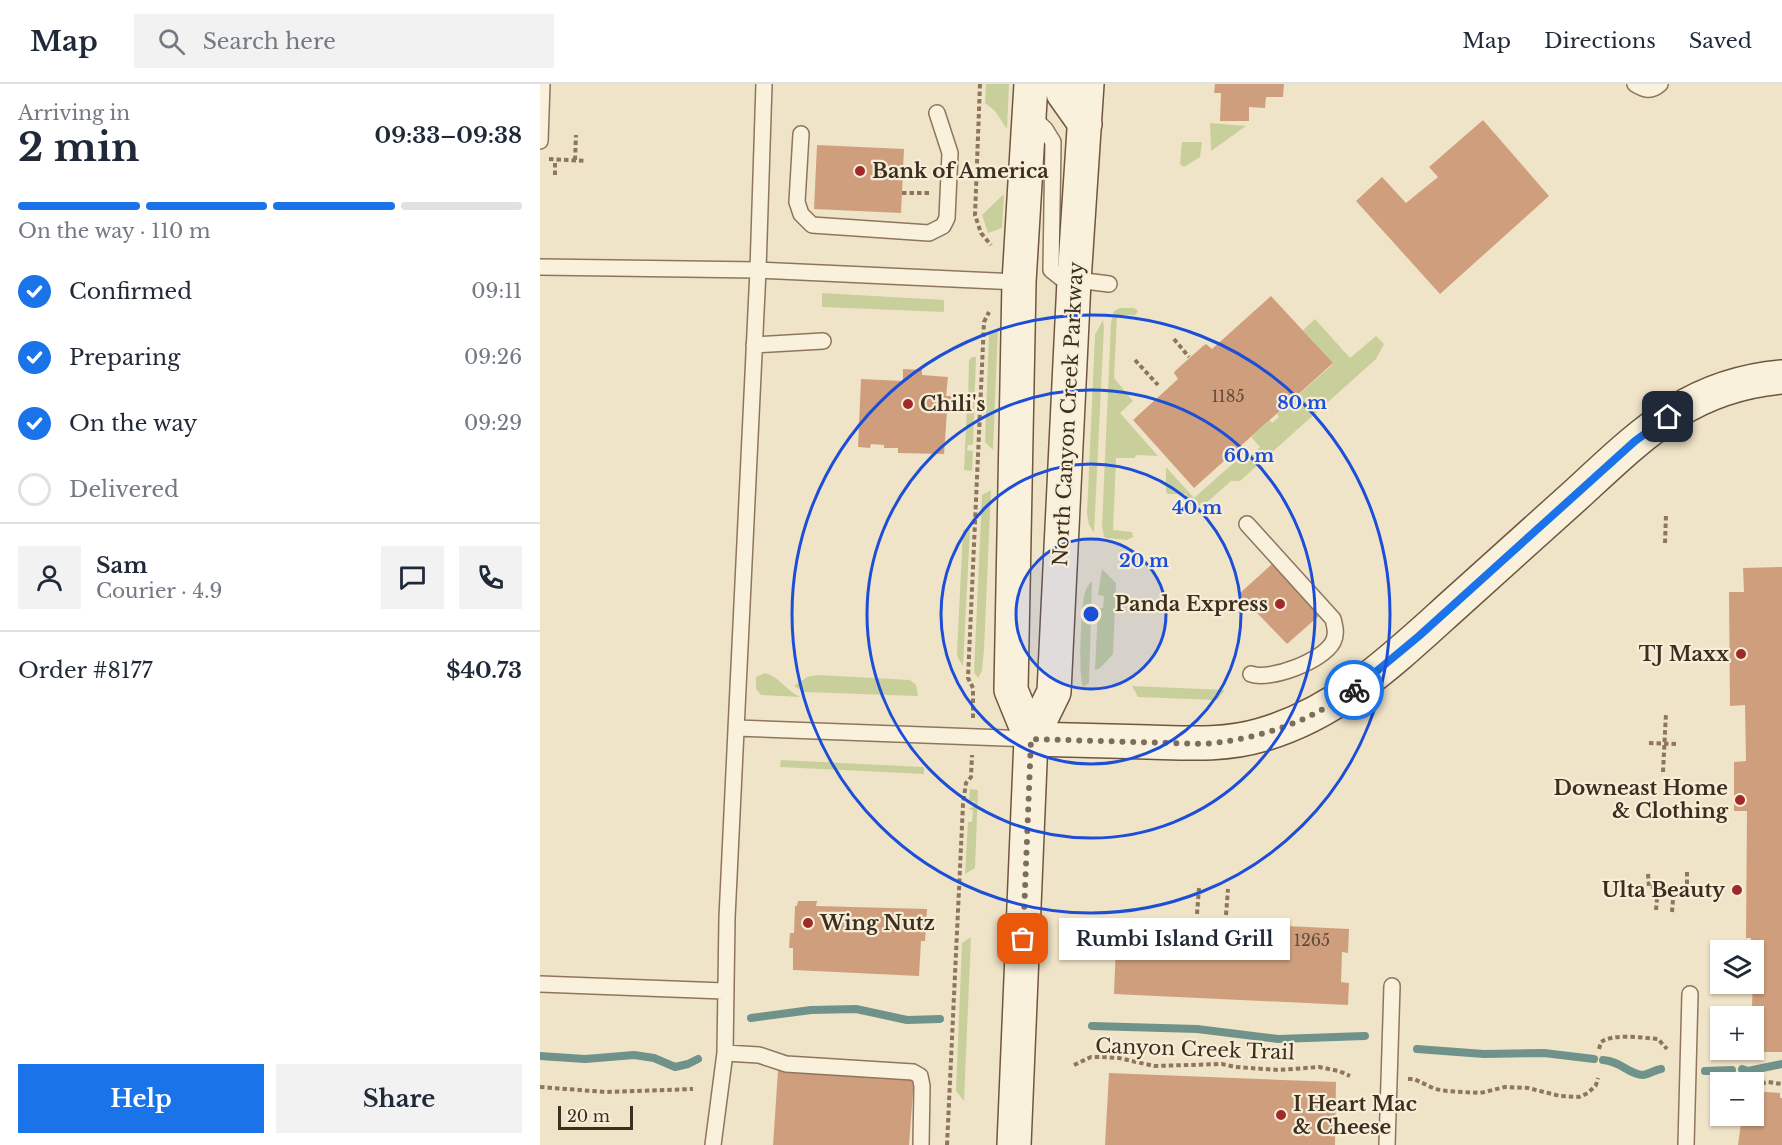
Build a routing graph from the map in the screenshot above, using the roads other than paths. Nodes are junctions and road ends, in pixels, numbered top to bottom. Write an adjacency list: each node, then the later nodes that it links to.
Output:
1 (542, 84): 11 (lane)
2 (764, 84): 13 (lane)
3 (1062, 84): 9 (main road)
4 (1087, 84): 9 (main road, North Canyon Creek Parkway)
5 (1635, 84): 6 (lane)
6 (1660, 84)
7 (1030, 100): 14 (lane); 15 (main road, North Canyon Creek Parkway)
8 (937, 113): 10 (lane)
9 (1085, 124): 14 (main road, North Canyon Creek Parkway)
10 (801, 134)
11 (540, 141)
12 (540, 267): 13 (lane)
13 (758, 270): 15 (lane); 18 (lane)
14 (1074, 281): 16 (lane); 23 (main road, North Canyon Creek Parkway)
15 (1019, 282): 23 (main road, North Canyon Creek Parkway)
16 (1109, 284)
17 (823, 341): 18 (lane)
18 (754, 345): 22 (lane)
19 (1782, 377): 23 (main road)
20 (1247, 524): 21 (lane)
21 (1251, 674)
22 (737, 728): 23 (lane); 26 (lane)
23 (1031, 739): 31 (main road, North Canyon Creek Parkway)
24 (540, 984): 26 (lane)
25 (1392, 986): 32 (lane)
26 (724, 991): 28 (lane)
27 (1690, 994): 33 (lane)
28 (725, 1053): 29 (lane); 30 (lane)
29 (713, 1145)
30 (921, 1145)
31 (1014, 1145)
32 (1387, 1145)
33 (1686, 1145)

